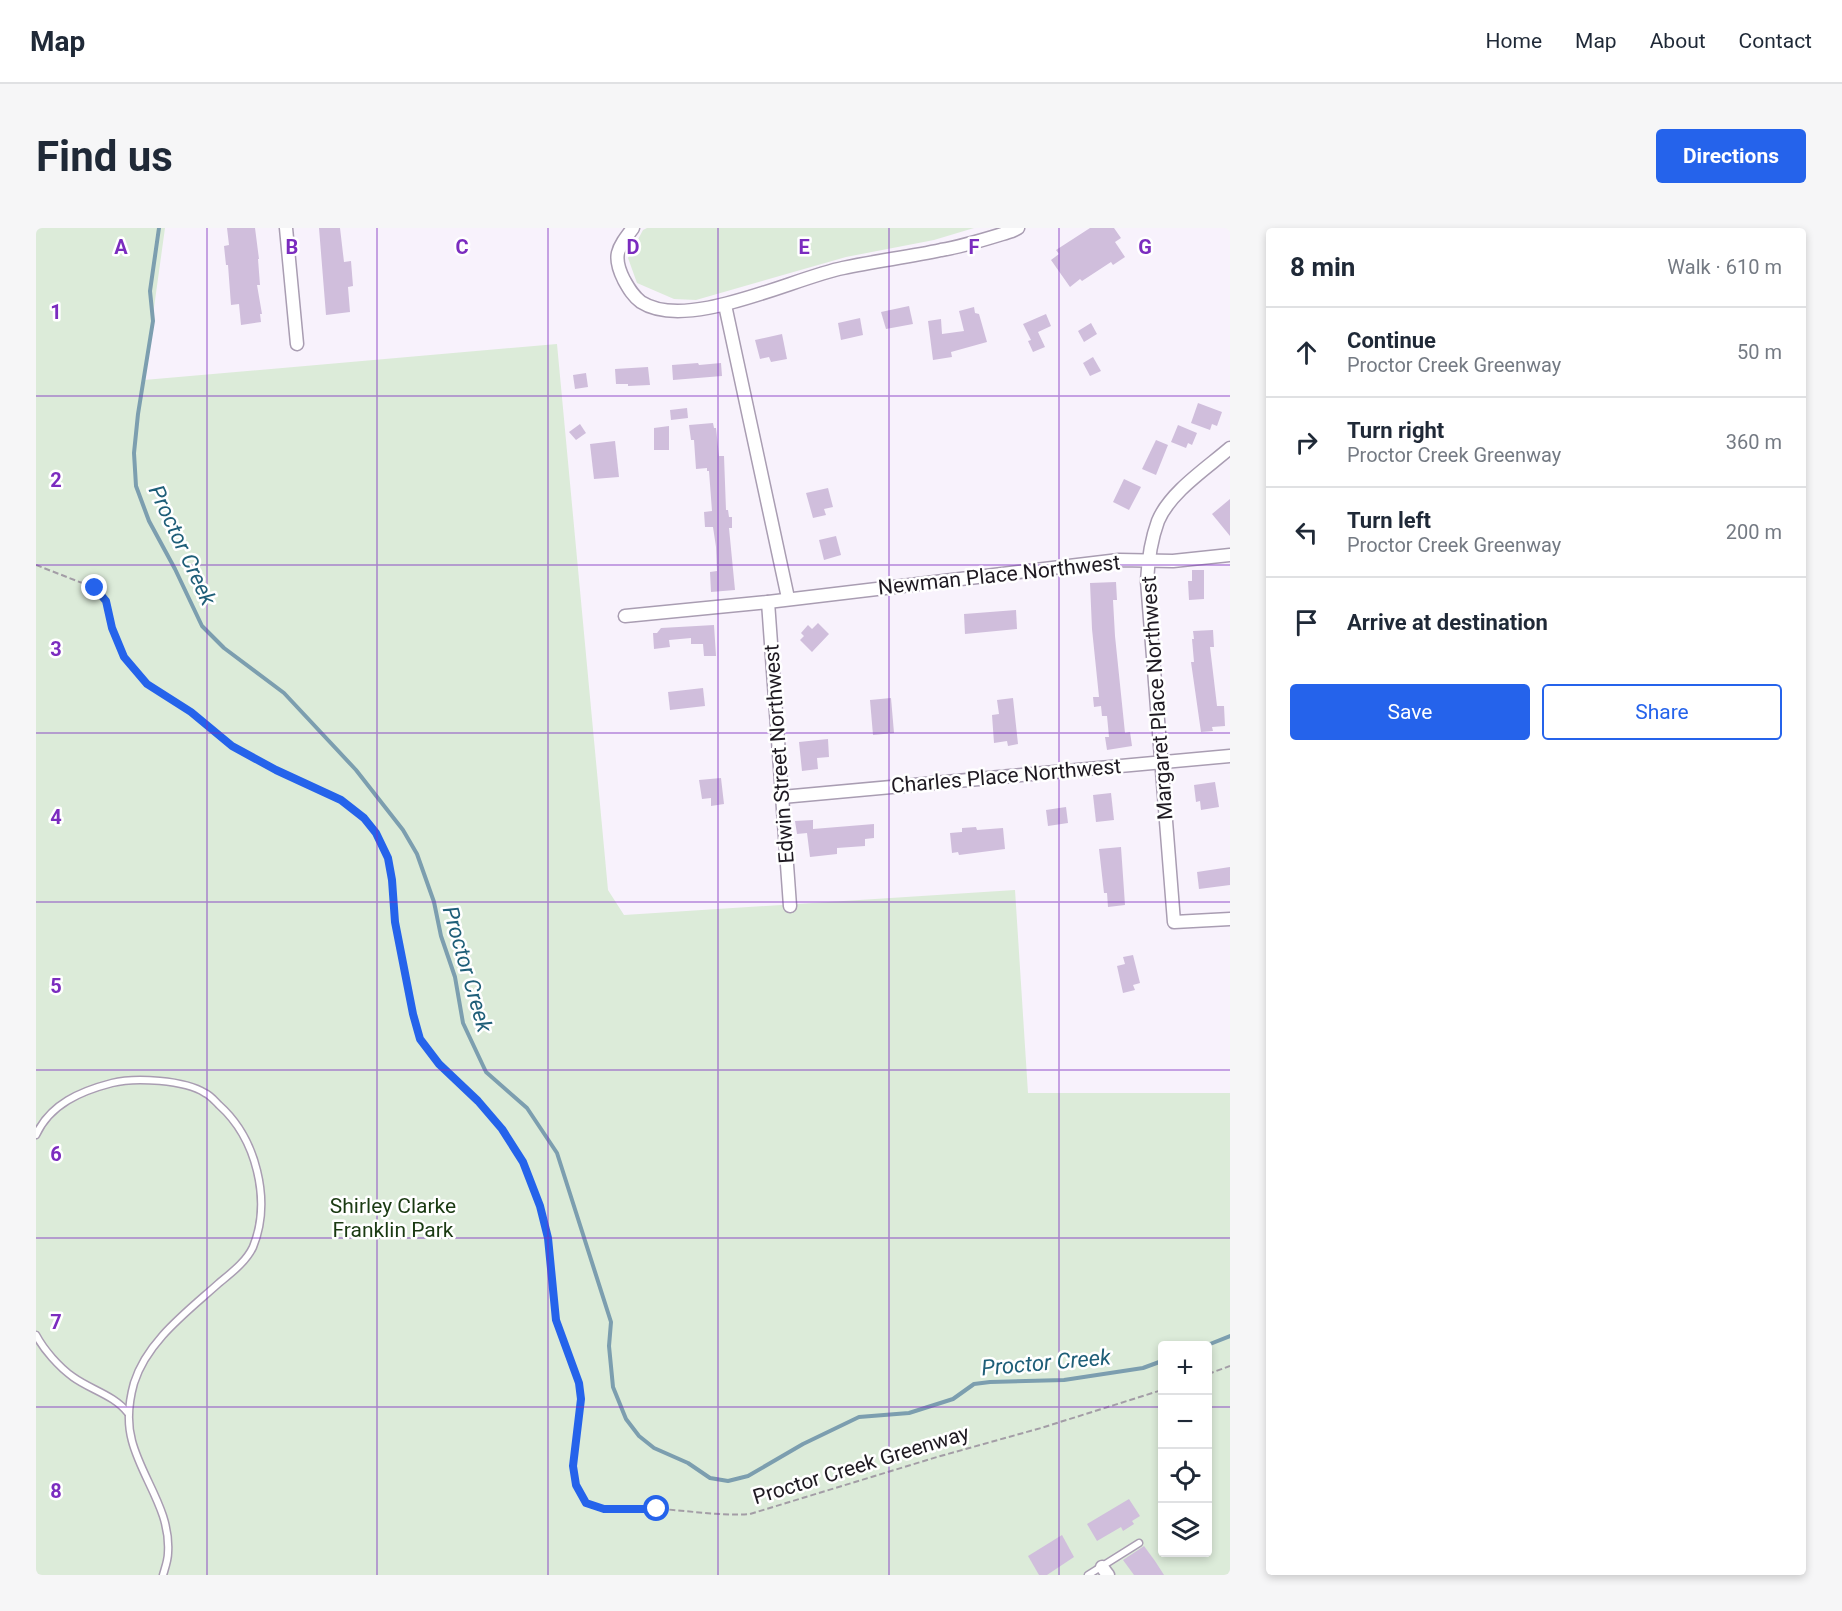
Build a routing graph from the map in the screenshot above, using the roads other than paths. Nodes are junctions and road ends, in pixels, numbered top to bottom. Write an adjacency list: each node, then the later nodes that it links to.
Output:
1 (286, 228): 5 (street)
2 (633, 228): 4 (street)
3 (1018, 228): 4 (street)
4 (725, 305): 9 (street)
5 (297, 344)
6 (1230, 448): 8 (street, Margaret Place Northwest)
7 (1230, 555): 8 (street, Newman Place Northwest)
8 (1149, 562): 9 (street, Newman Place Northwest); 13 (street, Margaret Place Northwest)
9 (788, 598): 10 (street, Newman Place Northwest)
10 (768, 602): 11 (street, Newman Place Northwest); 14 (street, Edwin Street Northwest)
11 (625, 616)
12 (1230, 756): 13 (street, Charles Place Northwest)
13 (1160, 761): 14 (street, Charles Place Northwest); 16 (street, Margaret Place Northwest)
14 (782, 797): 15 (street, Edwin Street Northwest)
15 (790, 906)
16 (1230, 919)
17 (36, 1135): 19 (lane)
18 (36, 1335): 19 (lane)
19 (128, 1413): 22 (lane)
20 (1139, 1543): 21 (lane)
21 (1105, 1571): 23 (lane)
22 (163, 1575)
23 (1088, 1575)

